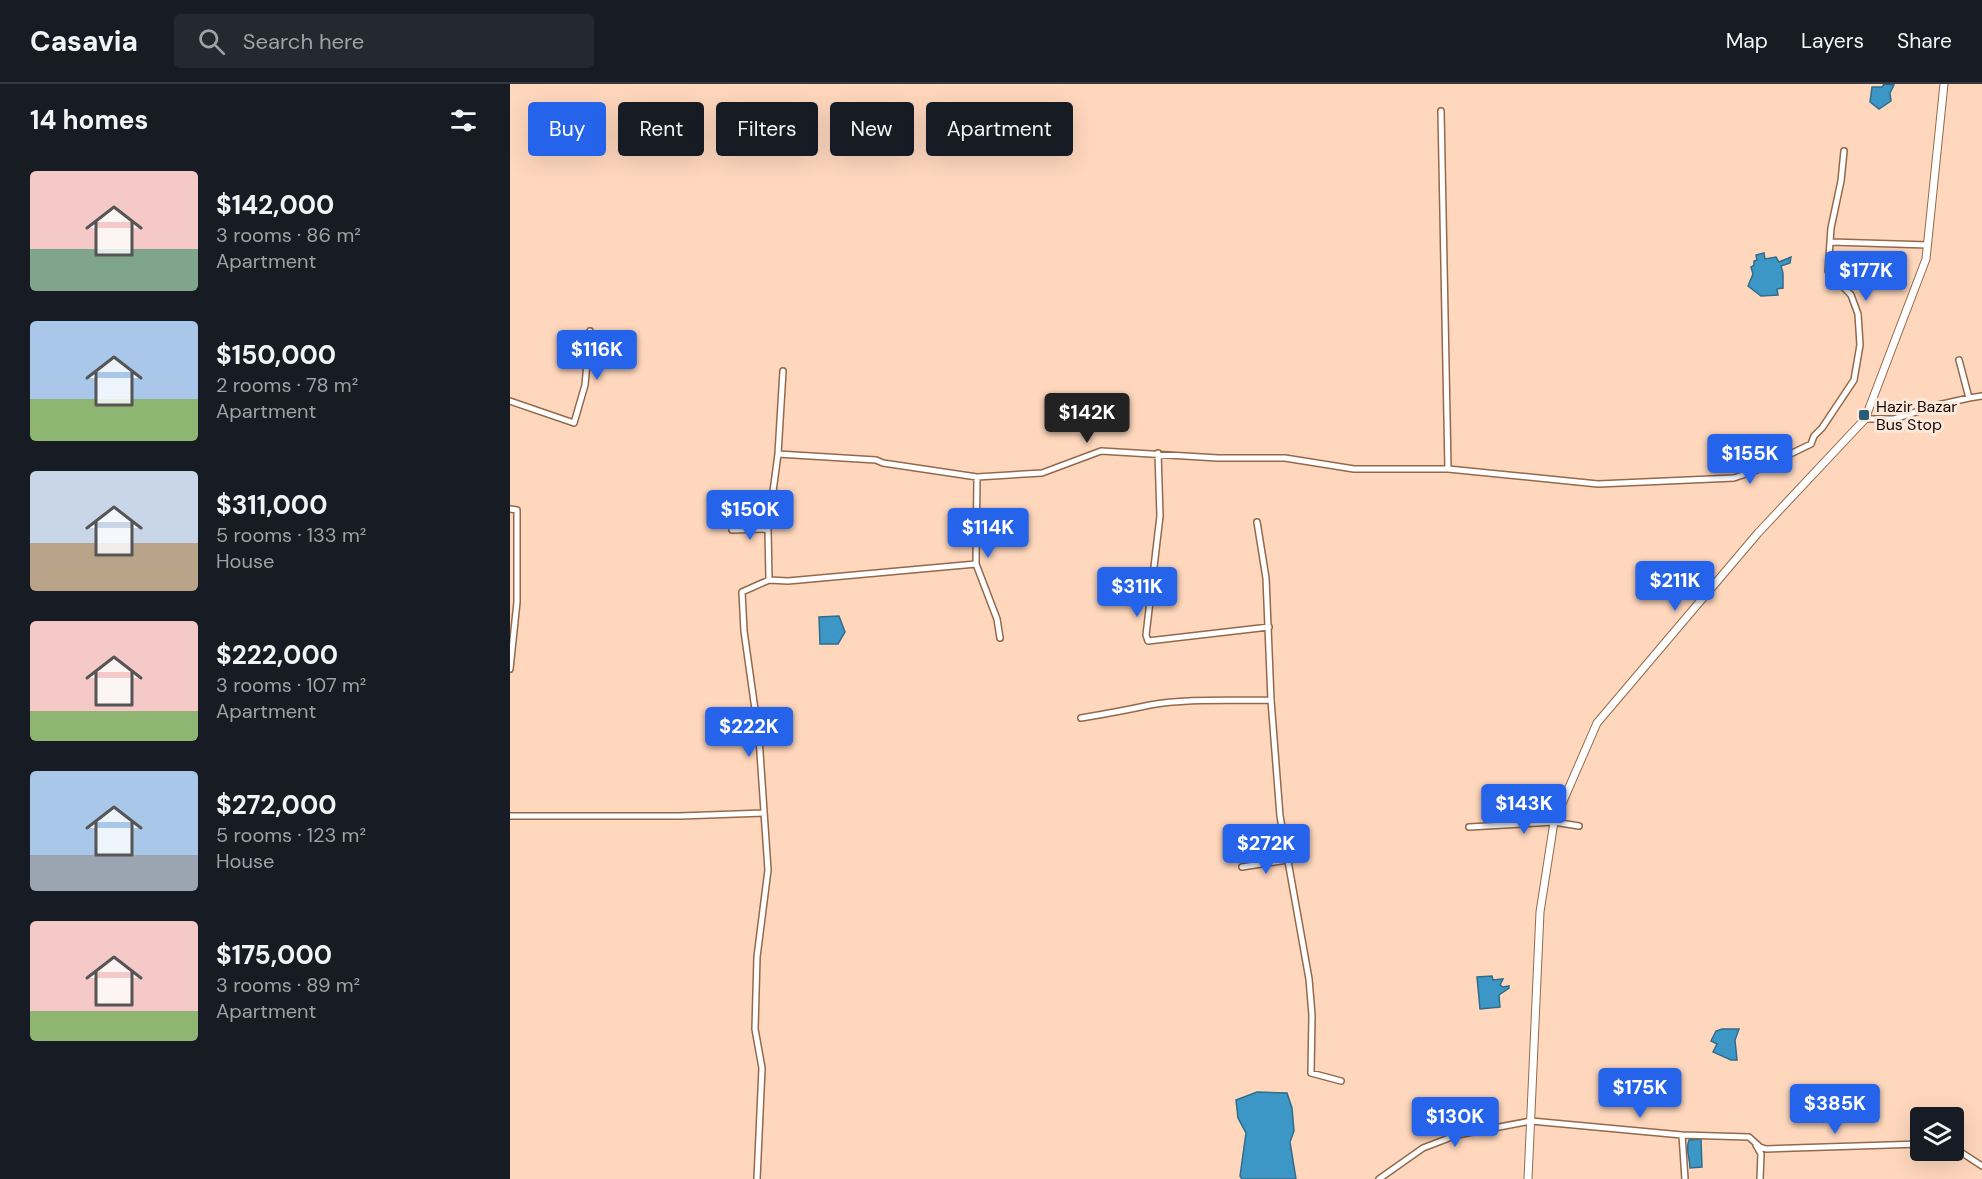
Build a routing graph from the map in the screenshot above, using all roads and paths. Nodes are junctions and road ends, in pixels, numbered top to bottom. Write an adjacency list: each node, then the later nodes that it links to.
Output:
1 (1944, 84): 5 (main road)
2 (1441, 111): 15 (street)
3 (1844, 151): 4 (street)
4 (1831, 242): 5 (street); 15 (street)
5 (1928, 245): 12 (main road)
6 (590, 331): 11 (street)
7 (1959, 360): 10 (street)
8 (783, 371): 14 (street)
9 (1982, 396): 10 (street)
10 (1969, 398): 12 (street)
11 (510, 401)
12 (1864, 419): 30 (main road)
13 (1158, 453): 15 (street); 16 (street); 23 (street)
14 (778, 454): 16 (street); 19 (street)
15 (1448, 469)
16 (977, 477): 21 (street)
17 (510, 509): 25 (street)
18 (1257, 522): 23 (street)
19 (768, 529): 20 (street); 22 (street)
20 (732, 530)
21 (976, 564): 22 (street); 24 (street)
22 (769, 580): 28 (street)
23 (1269, 627): 26 (street)
24 (1000, 638)
25 (510, 669)
26 (1271, 700): 27 (street); 33 (street)
27 (1082, 718)
28 (764, 813): 29 (street); 42 (street)
29 (510, 816)
30 (1554, 822): 31 (street); 32 (street); 36 (main road)
31 (1579, 826)
32 (1469, 827)
33 (1287, 860): 34 (street); 35 (street)
34 (1242, 867)
35 (1341, 1080)
36 (1531, 1121): 37 (street); 43 (street); 44 (main road)
37 (1682, 1135): 38 (street); 45 (street)
38 (1756, 1144): 39 (street); 46 (street)
39 (1910, 1144)
40 (1964, 1154): 41 (street)
41 (1982, 1166)
42 (757, 1179)
43 (1379, 1179)
44 (1528, 1179)
45 (1684, 1179)
46 (1760, 1179)

